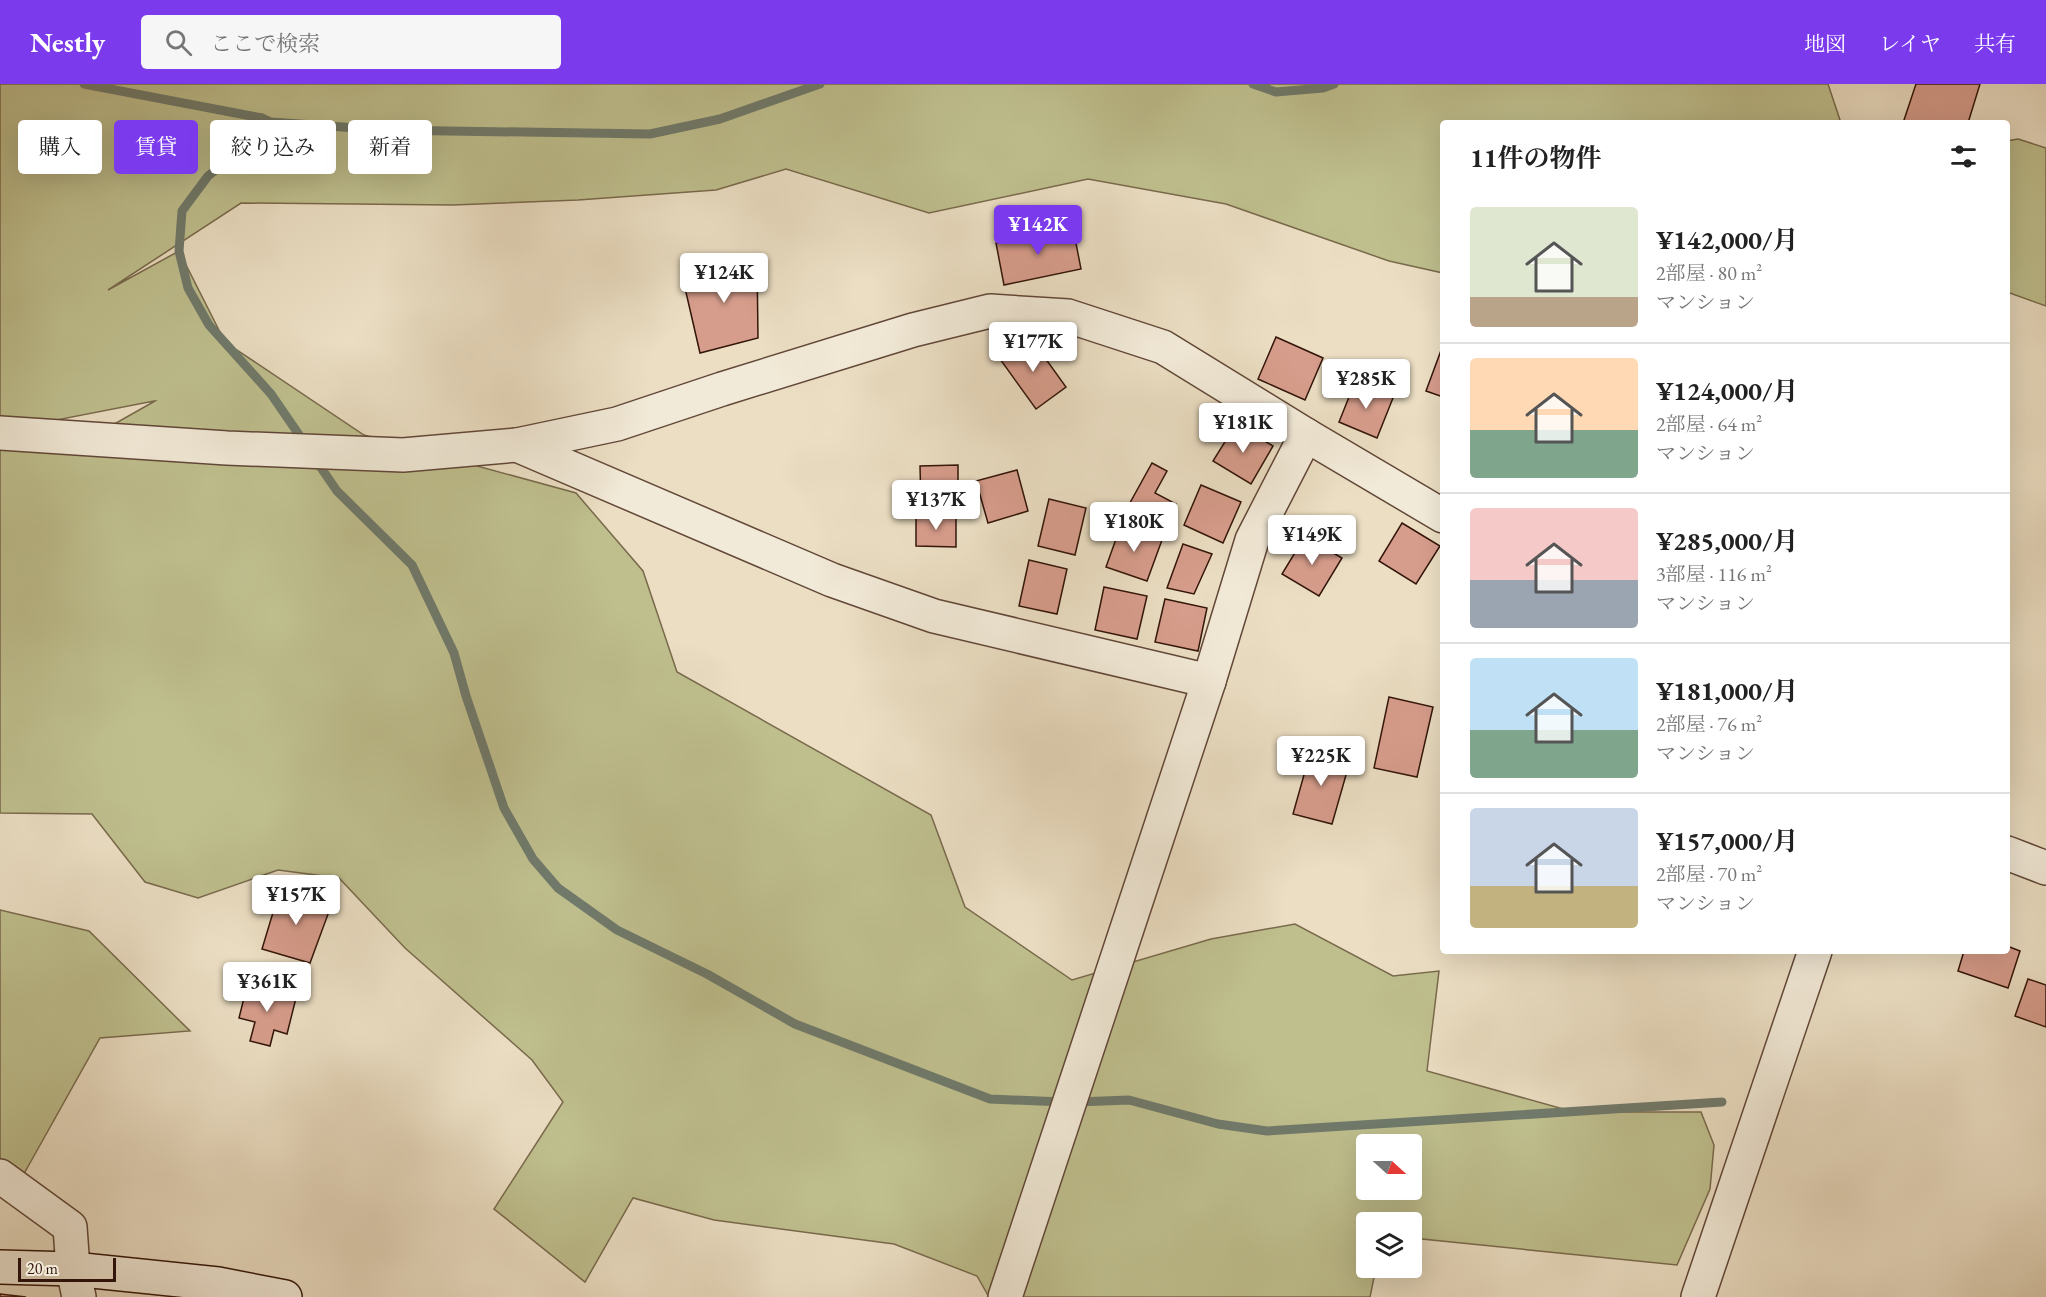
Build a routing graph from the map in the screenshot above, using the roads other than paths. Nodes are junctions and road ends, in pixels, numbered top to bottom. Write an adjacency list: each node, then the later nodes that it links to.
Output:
1 (0, 434): 3 (street)
2 (1306, 435): 3 (street); 4 (street); 5 (street)
3 (517, 445): 5 (street)
4 (1440, 514)
5 (1209, 681): 13 (street)
6 (2010, 854): 7 (street)
7 (2046, 868)
8 (1814, 954): 14 (street)
9 (0, 1176): 11 (street)
10 (0, 1267): 11 (street)
11 (76, 1283): 12 (street)
12 (285, 1297)
13 (1005, 1297)
14 (1698, 1297)

